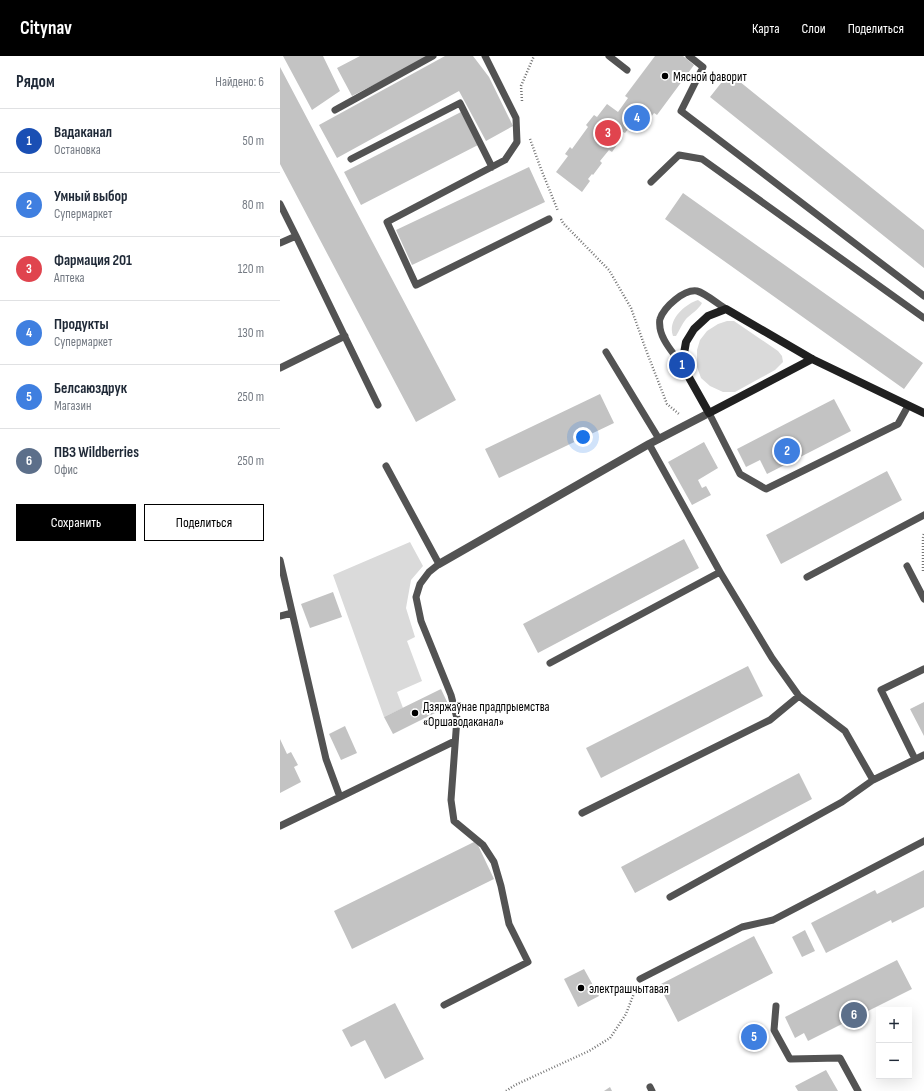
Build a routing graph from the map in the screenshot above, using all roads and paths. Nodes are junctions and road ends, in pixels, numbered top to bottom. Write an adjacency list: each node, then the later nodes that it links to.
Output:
1 (433, 56): 8 (lane)
2 (485, 56): 11 (lane)
3 (534, 56): 7 (path)
4 (609, 56): 6 (lane)
5 (689, 56): 17 (lane)
6 (627, 70)
7 (522, 106)
8 (335, 110)
9 (529, 134): 29 (path)
10 (351, 159): 11 (lane)
11 (492, 167): 14 (lane)
12 (651, 182): 19 (lane)
13 (280, 204): 15 (lane)
14 (549, 219)
15 (296, 236): 16 (lane); 20 (lane)
16 (280, 243)
17 (924, 296)
18 (726, 309): 22 (street); 23 (street); 23 (lane)
19 (924, 318)
20 (345, 336): 24 (lane); 25 (lane)
21 (606, 352): 30 (lane)
22 (812, 359): 26 (street); 27 (street)
23 (682, 365): 27 (street)
24 (280, 368)
25 (378, 405)
26 (908, 406): 27 (lane); 28 (street)
27 (710, 413): 29 (street)
28 (924, 413)
29 (690, 424): 30 (street)
30 (659, 439): 31 (street)
31 (649, 444): 36 (street); 38 (lane)
32 (386, 466): 36 (lane)
33 (924, 515): 40 (lane)
34 (924, 534): 39 (path)
35 (280, 560): 42 (lane)
36 (439, 564): 47 (lane)
37 (907, 566): 41 (lane)
38 (720, 572): 44 (lane); 46 (lane)
39 (923, 575)
40 (806, 578)
41 (924, 599)
42 (292, 613): 43 (lane); 51 (lane)
43 (280, 616)
44 (550, 664)
45 (924, 669): 49 (lane)
46 (799, 696): 50 (lane); 52 (lane)
47 (455, 741): 51 (lane); 57 (lane)
48 (924, 755): 49 (lane)
49 (915, 759): 50 (lane)
50 (873, 780): 55 (lane)
51 (340, 797): 53 (lane)
52 (582, 813)
53 (280, 826)
54 (924, 841): 56 (lane)
55 (670, 897)
56 (640, 979): 59 (path)
57 (444, 1005)
58 (776, 1006): 60 (lane)
59 (506, 1091)
60 (858, 1091)

